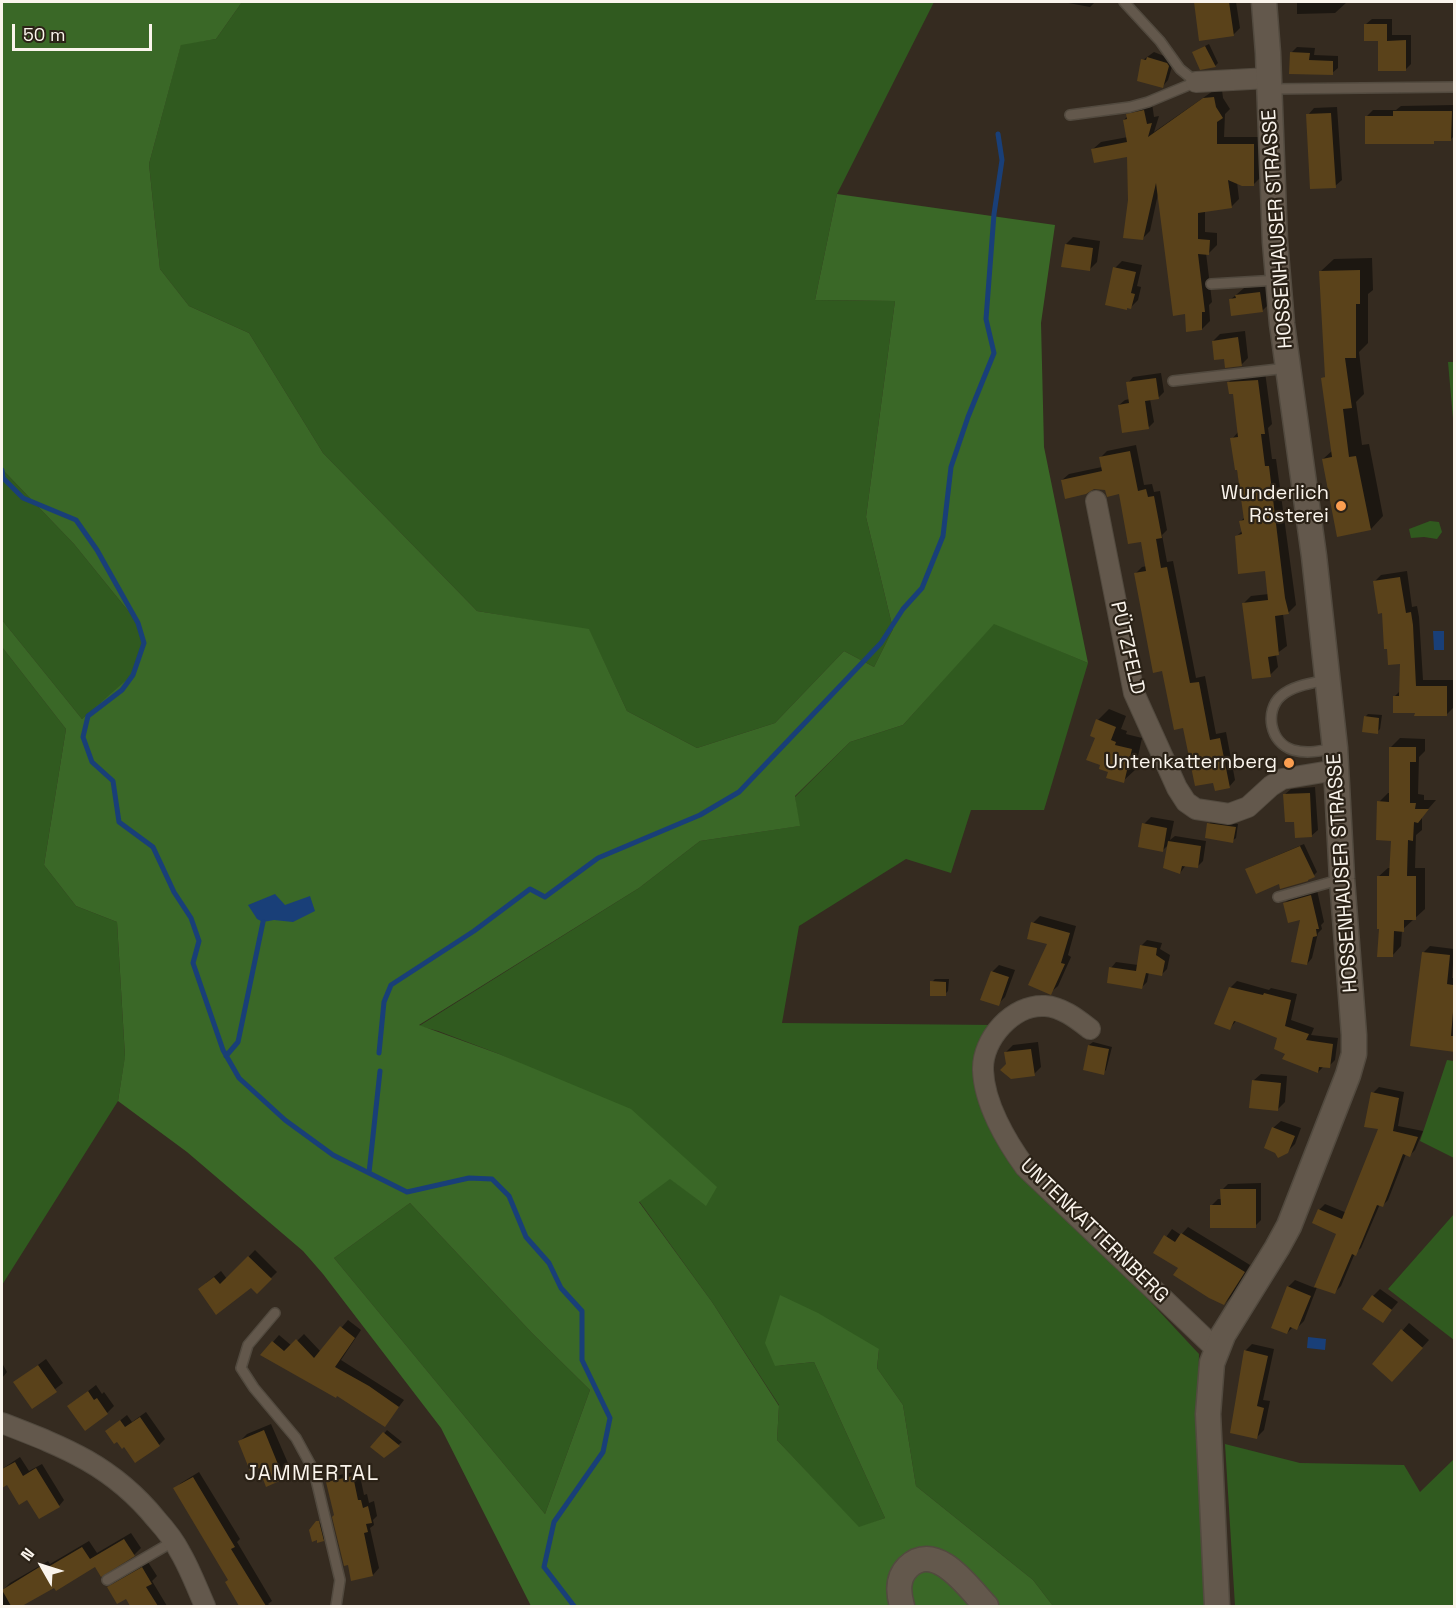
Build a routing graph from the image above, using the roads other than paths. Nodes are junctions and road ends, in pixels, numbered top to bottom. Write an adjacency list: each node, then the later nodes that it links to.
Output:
1 (1124, 2): 3 (lane)
2 (1264, 2): 4 (street, HOSSENHAUSER STRASSE)
3 (1196, 82): 4 (street); 6 (lane)
4 (1269, 83): 5 (lane, HOSSENHAUSER STRASSE); 7 (street, HOSSENHAUSER STRASSE)
5 (1455, 87)
6 (1070, 115)
7 (1278, 280): 8 (lane); 9 (street, HOSSENHAUSER STRASSE)
8 (1211, 284)
9 (1287, 368): 10 (lane, HOSSENHAUSER STRASSE); 12 (street, HOSSENHAUSER STRASSE)
10 (1173, 381)
11 (1096, 501): 13 (street, PÜTZFELD)
12 (1328, 680): 13 (street, HOSSENHAUSER STRASSE); 13 (lane)
13 (1336, 759): 14 (street, HOSSENHAUSER STRASSE)
14 (1342, 879): 15 (lane); 18 (street, HOSSENHAUSER STRASSE)
15 (1278, 897)
16 (1090, 1029): 18 (street, UNTENKATTERNBERG)
17 (274, 1313): 23 (lane)
18 (1216, 1349): 26 (street, HOSSENHAUSER STRASSE)
19 (2, 1423): 20 (street)
20 (174, 1541): 21 (lane); 22 (street)
21 (107, 1580)
22 (205, 1606)
23 (336, 1606)
24 (902, 1606): 25 (street)
25 (986, 1606)
26 (1217, 1606)

